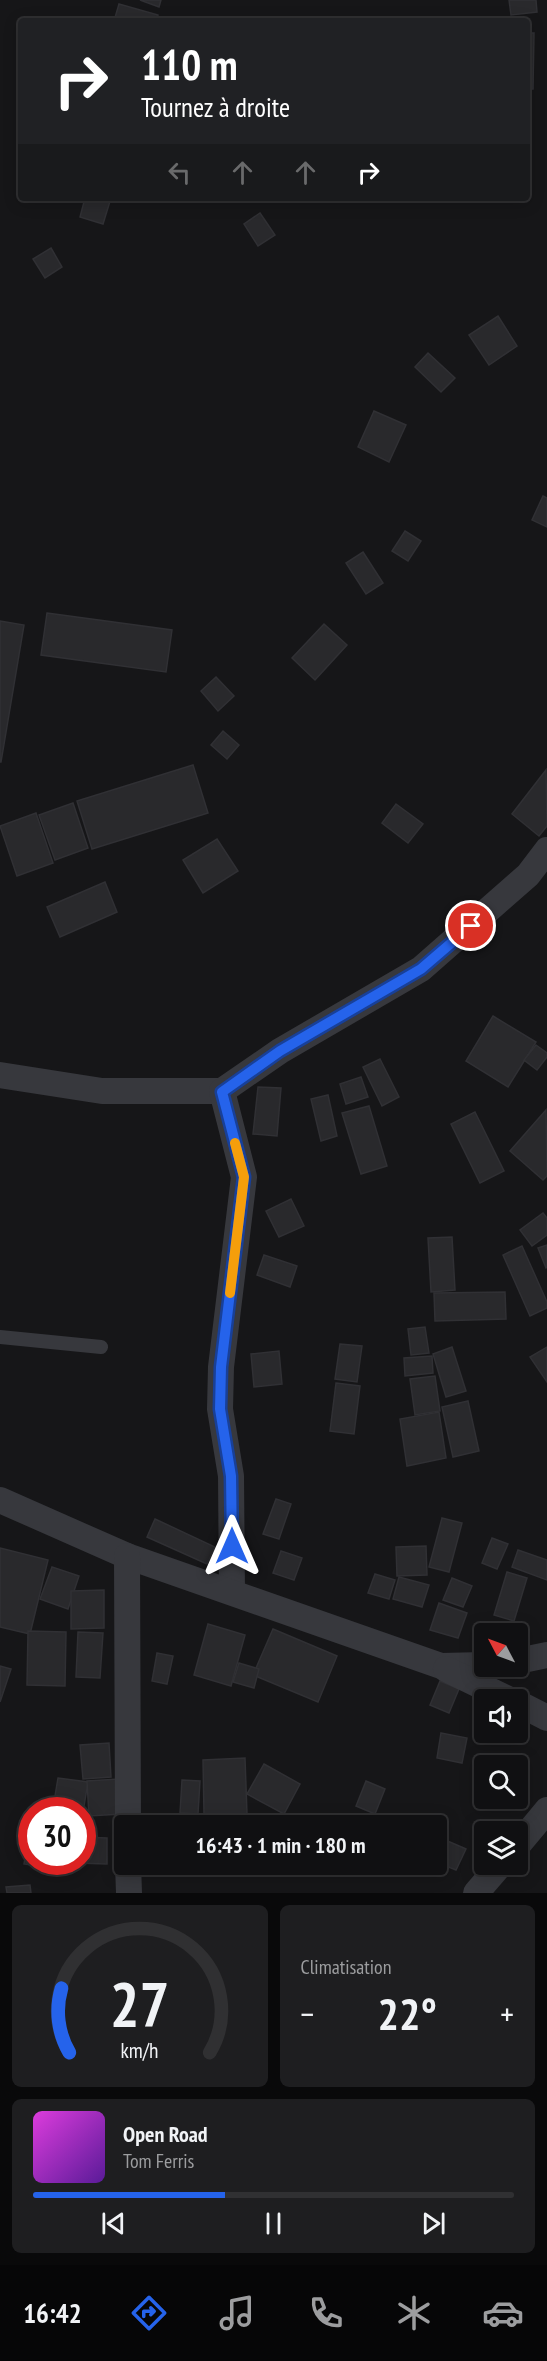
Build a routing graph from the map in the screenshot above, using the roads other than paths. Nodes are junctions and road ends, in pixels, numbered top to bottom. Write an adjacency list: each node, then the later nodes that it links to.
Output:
1 (547, 849): 3 (street)
2 (0, 1075): 3 (street)
3 (222, 1092): 8 (street)
4 (0, 1337): 5 (lane)
5 (101, 1347)
6 (0, 1500): 7 (street)
7 (127, 1556): 8 (street); 17 (street)
8 (232, 1592): 12 (street)
9 (547, 1655): 10 (street)
10 (528, 1659)
11 (474, 1665): 12 (street)
12 (441, 1666): 13 (street)
13 (488, 1689)
14 (528, 1708): 15 (street)
15 (547, 1718)
16 (547, 1810): 18 (street)
17 (128, 1815)
18 (528, 1833)
19 (128, 1875): 21 (street)
20 (492, 1875): 22 (street)
21 (129, 1893)
22 (476, 1893)

